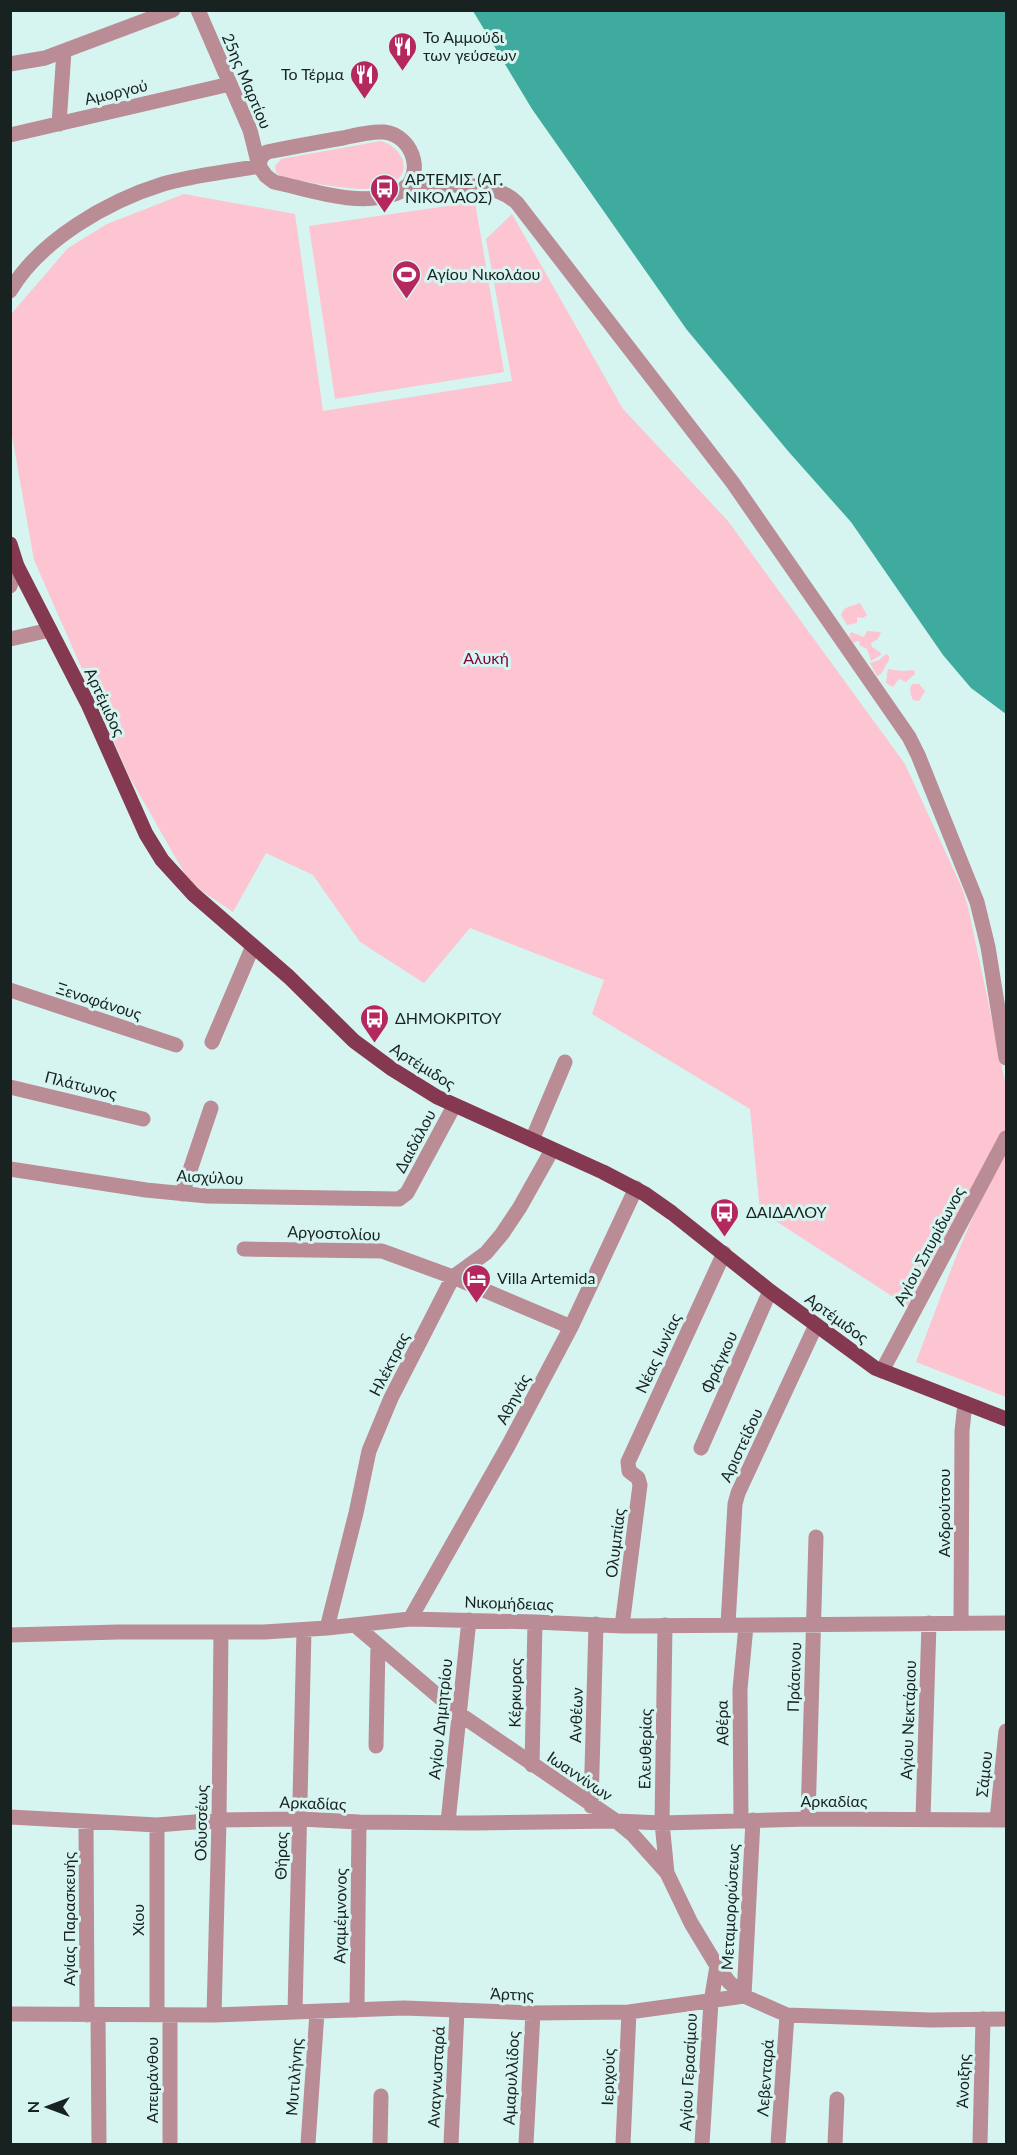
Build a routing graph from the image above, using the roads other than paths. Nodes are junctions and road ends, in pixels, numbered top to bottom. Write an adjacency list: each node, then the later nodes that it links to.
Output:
1 (173, 10): 3 (street)
2 (198, 10): 5 (street, 25ης Μαρτίου)
3 (64, 51): 4 (street); 6 (street)
4 (10, 65)
5 (230, 84): 6 (street, Αμοργού); 8 (street, 25ης Μαρτίου)
6 (59, 124): 7 (street, Αμοργού)
7 (10, 135)
8 (259, 166): 9 (street); 9 (street); 10 (street)
9 (405, 187): 20 (street)
10 (10, 291)
11 (10, 544): 12 (main road, Αρτέμιδος)
12 (17, 566): 13 (street); 14 (main road, Αρτέμιδος)
13 (10, 586)
14 (50, 630): 15 (street); 16 (main road, Αρτέμιδος)
15 (10, 639)
16 (253, 946): 18 (street); 23 (main road, Αρτέμιδος)
17 (10, 990): 19 (street, Ξενοφάνους)
18 (212, 1042)
19 (176, 1045)
20 (1006, 1058)
21 (566, 1062): 27 (street)
22 (10, 1087): 25 (street, Πλάτωνος)
23 (454, 1106): 27 (main road, Αρτέμιδος); 31 (street, Δαιδάλου)
24 (211, 1108): 32 (street)
25 (143, 1119)
26 (1006, 1138): 39 (street, Αγίου Σπυρίδωνος)
27 (532, 1140): 28 (main road, Αρτέμιδος)
28 (552, 1150): 30 (main road, Αρτέμιδος); 35 (street, Ηλέκτρας)
29 (10, 1169): 32 (street, Αισχύλου)
30 (636, 1188): 34 (main road, Αρτέμιδος); 38 (street, Αθηνάς)
31 (407, 1193): 32 (street, Αισχύλου)
32 (182, 1194)
33 (244, 1249): 35 (street, Αργοστολίου)
34 (724, 1253): 36 (main road, Αρτέμιδος); 43 (street, Νέας Ιωνίας)
35 (453, 1277): 38 (street, Αργοστολίου); 58 (street, Ηλέκτρας)
36 (770, 1291): 37 (main road, Αρτέμιδος); 42 (street, Φράγκου)
37 (816, 1325): 39 (main road, Αρτέμιδος); 52 (street, Αριστείδου)
38 (571, 1327): 45 (street, Αθηνάς)
39 (882, 1371): 40 (main road, Αρτέμιδος)
40 (965, 1403): 41 (main road, Αρτέμιδος); 49 (street, Ανδρούτσου)
41 (1006, 1419)
42 (700, 1448)
43 (627, 1468): 56 (street, Ολυμπίας)
44 (816, 1537): 53 (street, Πράσινου)
45 (410, 1619): 46 (street, Νικομήδειας); 55 (street, Νικομήδειας)
46 (469, 1620): 47 (street, Νικομήδειας); 63 (street, Αγίου Δημητρίου)
47 (535, 1622): 51 (street, Νικομήδειας); 66 (street, Κέρκυρας)
48 (928, 1623): 49 (street, Νικομήδειας); 53 (street, Νικομήδειας); 70 (street, Αγίου Νεκτάριου)
49 (961, 1623): 50 (street, Νικομήδειας)
50 (1006, 1623)
51 (596, 1624): 56 (street, Νικομήδειας); 67 (street, Ανθέων)
52 (728, 1624): 54 (street, Νικομήδειας); 57 (street, Νικομήδειας)
53 (814, 1624): 57 (street, Νικομήδειας); 69 (street, Πράσινου)
54 (665, 1625): 56 (street, Νικομήδειας); 79 (street, Ελευθερίας)
55 (356, 1626): 58 (street, Νικομήδειας); 62 (street, Ιωαννίνων)
56 (622, 1626)
57 (746, 1626): 73 (street, Αθέρα)
58 (327, 1628): 59 (street, Νικομήδειας)
59 (304, 1630): 60 (street, Νικομήδειας); 71 (street, Θήρας)
60 (221, 1632): 61 (street, Νικομήδειας); 72 (street, Οδυσσέως)
61 (10, 1635)
62 (378, 1645): 63 (street, Ιωαννίνων); 65 (street)
63 (458, 1713): 66 (street, Ιωαννίνων); 78 (street, Αγίου Δημητρίου)
64 (1006, 1731): 74 (street, Σάμου)
65 (376, 1746)
66 (532, 1765): 67 (street, Ιωαννίνων)
67 (591, 1806): 75 (street, Ιωαννίνων)
68 (10, 1817): 76 (street, Αρκαδίας)
69 (808, 1818): 70 (street, Αρκαδίας); 73 (street, Αρκαδίας)
70 (923, 1818): 74 (street, Αρκαδίας)
71 (300, 1819): 72 (street, Αρκαδίας); 77 (street, Αρκαδίας); 87 (street, Θήρας)
72 (219, 1820): 80 (street, Αρκαδίας); 93 (street, Οδυσσέως)
73 (747, 1820): 79 (street, Αρκαδίας); 83 (street, Μεταμορφώσεως)
74 (1002, 1820)
75 (616, 1821): 78 (street, Αρκαδίας); 79 (street, Αρκαδίας); 81 (street, Ιωαννίνων)
76 (86, 1822): 80 (street, Αρκαδίας); 95 (street, Αγίας Παρασκευής)
77 (359, 1822): 78 (street, Αρκαδίας); 85 (street, Αγαμέμνονος)
78 (448, 1822)
79 (662, 1822): 81 (street, Ελευθερίας)
80 (157, 1825): 92 (street, Χίου)
81 (667, 1873): 82 (street, Ιωαννίνων)
82 (717, 1966): 83 (street, Ιωαννίνων); 84 (street)
83 (744, 1996): 84 (street, Άρτης); 94 (street)
84 (711, 2002): 89 (street, Άρτης); 107 (street, Αγίου Γερασίμου)
85 (357, 2010): 86 (street, Άρτης); 88 (street, Άρτης)
86 (457, 2010): 90 (street, Άρτης); 104 (street, Αναγνωσταρά)
87 (295, 2012): 88 (street, Άρτης); 93 (street, Άρτης)
88 (317, 2012): 102 (street, Μυτιλήνης)
89 (628, 2012): 90 (street, Άρτης); 106 (street, Ιεριχούς)
90 (533, 2013): 105 (street, Αμαρυλλίδος)
91 (10, 2014): 95 (street, Άρτης)
92 (163, 2015): 93 (street, Άρτης); 95 (street, Άρτης); 101 (street, Απειράνθου)
93 (214, 2015)
94 (787, 2015): 96 (street); 108 (street, Λεβενταρά)
95 (92, 2016): 100 (street, Αγίας Παρασκευής)
96 (983, 2019): 97 (street); 110 (street, Άνοιξης)
97 (1006, 2019)
98 (381, 2096): 103 (street)
99 (837, 2099): 109 (street)
100 (99, 2145)
101 (170, 2145)
102 (308, 2145)
103 (380, 2145)
104 (451, 2145)
105 (526, 2145)
106 (623, 2145)
107 (702, 2145)
108 (778, 2145)
109 (835, 2145)
110 (980, 2145)

